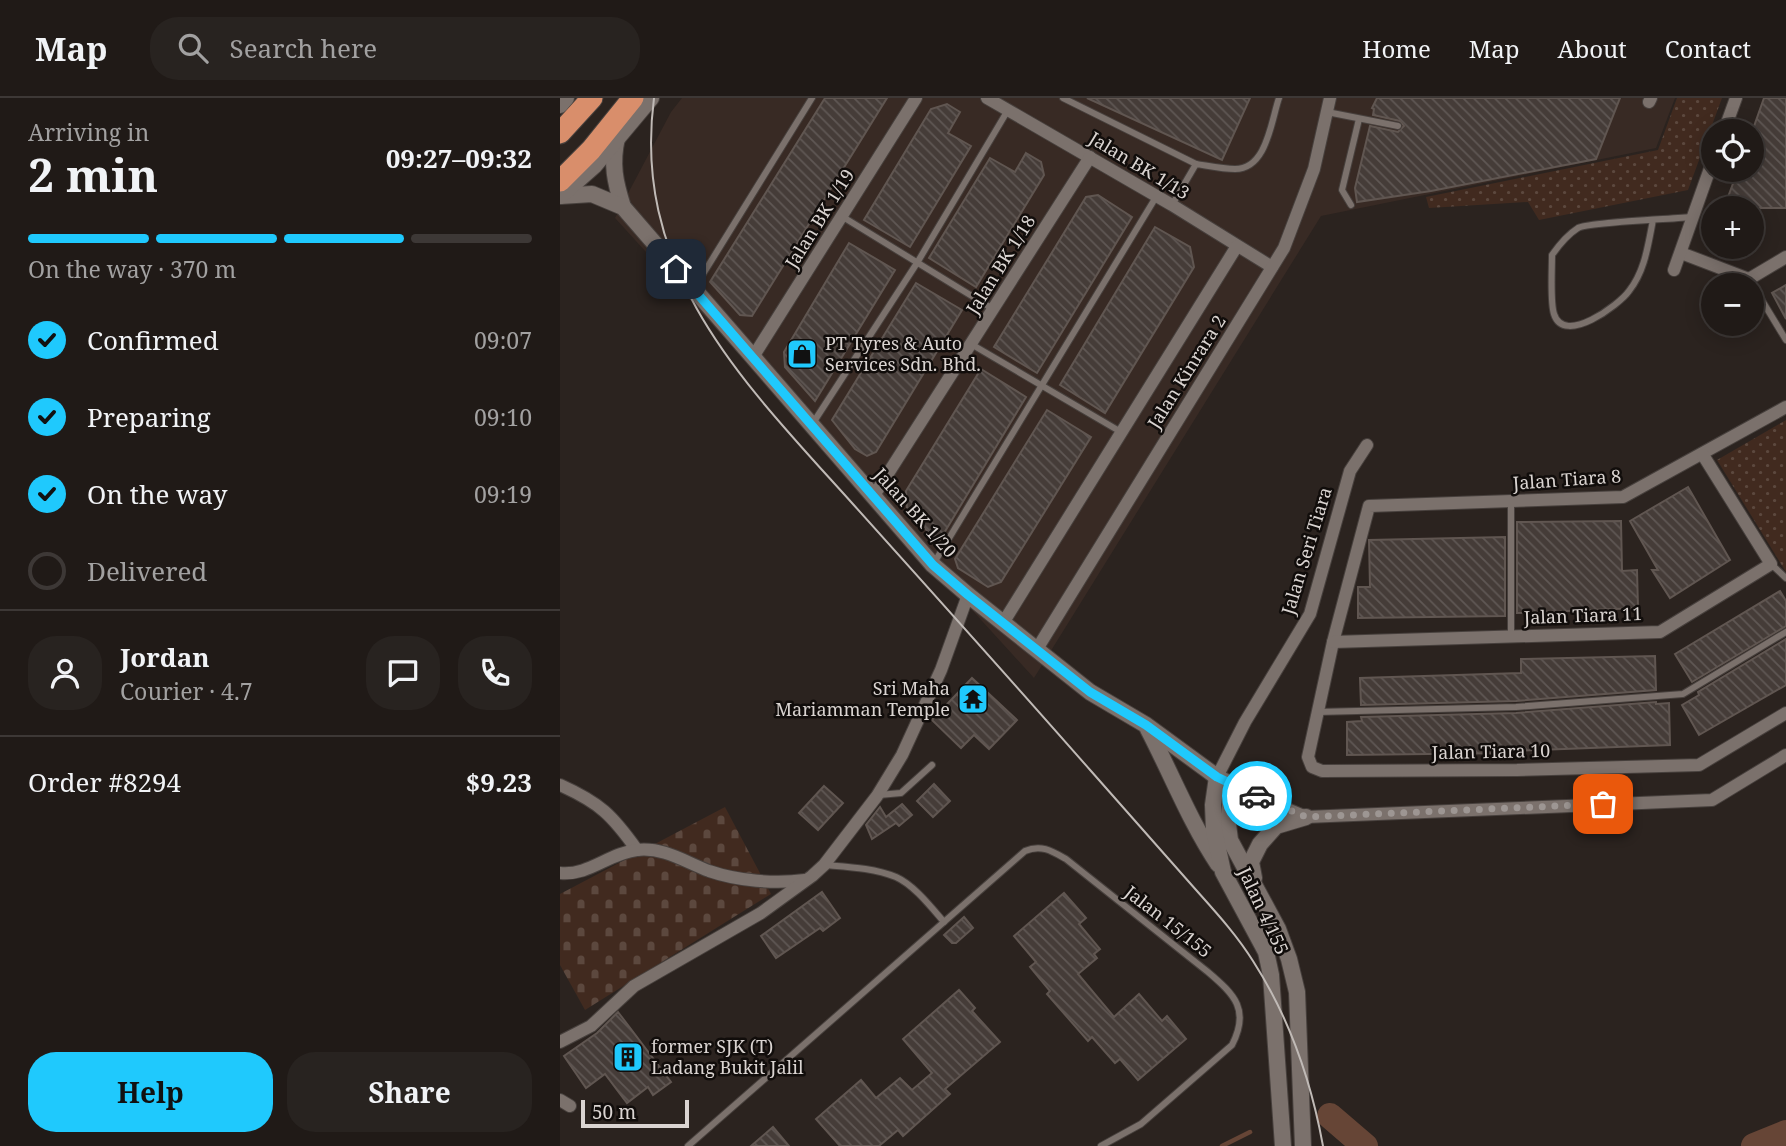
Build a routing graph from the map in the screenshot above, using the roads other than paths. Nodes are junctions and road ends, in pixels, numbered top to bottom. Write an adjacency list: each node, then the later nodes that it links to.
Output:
1 (566, 98): 12 (street)
2 (592, 98): 18 (highway)
3 (633, 98): 22 (highway)
4 (651, 98): 19 (street)
5 (812, 98): 40 (lane)
6 (916, 98): 29 (street, Jalan BK 1/19)
7 (987, 98): 13 (street, Jalan BK 1/13)
8 (1063, 98): 21 (lane)
9 (1279, 98): 21 (lane)
10 (1330, 98): 14 (street, Jalan Kinrara 2)
11 (1736, 98): 16 (street)
12 (560, 105)
13 (1008, 110): 20 (street, Jalan BK 1/13); 35 (lane)
14 (1327, 112): 15 (lane); 36 (street, Jalan Kinrara 2)
15 (1359, 119): 17 (lane); 27 (lane)
16 (1728, 119)
17 (1398, 127)
18 (560, 133)
19 (617, 137): 24 (street); 28 (street, Jalan BK 1/20)
20 (1090, 157): 25 (street, Jalan BK 1/13); 42 (street, Jalan BK 1/18)
21 (1196, 164): 26 (lane)
22 (560, 181)
23 (1705, 182): 30 (street)
24 (560, 196): 28 (street, Jalan BK 1/20)
25 (1156, 197): 26 (street, Jalan BK 1/13); 46 (lane)
26 (1172, 205): 32 (street, Jalan BK 1/13)
27 (1352, 205)
28 (623, 207): 40 (street, Jalan BK 1/20)
29 (843, 217): 35 (lane); 45 (street, Jalan BK 1/19)
30 (1692, 217): 31 (lane); 33 (street)
31 (1653, 220): 31 (lane)
32 (1237, 246): 36 (street, Jalan BK 1/13); 49 (street)
33 (1681, 253): 37 (street); 38 (street)
34 (1786, 257): 39 (street)
35 (917, 263): 42 (lane); 48 (lane)
36 (1272, 268): 63 (street, Jalan Kinrara 2)
37 (1674, 270)
38 (1733, 273)
39 (1759, 273)
40 (694, 289): 45 (street, Jalan BK 1/20)
41 (1764, 304): 43 (lane)
42 (993, 309): 44 (street, Jalan BK 1/18)
43 (1786, 340)
44 (971, 344): 46 (lane); 52 (street, Jalan BK 1/18)
45 (753, 358): 48 (street, Jalan BK 1/20)
46 (1042, 386): 49 (lane); 56 (lane)
47 (1786, 407): 51 (street, Jalan Tiara 8)
48 (812, 425): 52 (street, Jalan BK 1/20)
49 (1122, 433): 59 (street)
50 (1367, 445): 69 (street, Jalan Seri Tiara)
51 (1703, 455): 53 (street, Jalan Tiara 8); 55 (street)
52 (873, 497): 56 (street, Jalan BK 1/20)
53 (1511, 501): 54 (street, Jalan Tiara 8); 61 (lane)
54 (1369, 506): 62 (street, Jalan Tiara 10)
55 (1771, 564): 57 (lane); 61 (street, Jalan Tiara 11)
56 (933, 565): 58 (street, Jalan BK 1/20)
57 (1786, 578)
58 (968, 595): 59 (street, Jalan BK 1/20); 72 (street)
59 (1003, 623): 63 (street, Jalan BK 1/20)
60 (1786, 632): 64 (lane)
61 (1511, 636): 62 (street, Jalan Tiara 11)
62 (1333, 642): 64 (street, Jalan Tiara 10)
63 (1037, 649): 66 (street, Jalan BK 1/20)
64 (1317, 712): 65 (street, Jalan Tiara 10)
65 (1786, 713)
66 (1146, 725): 69 (street, Jalan BK 1/20); 76 (street)
67 (1786, 755): 73 (street)
68 (932, 765): 72 (lane)
69 (1217, 777): 71 (street, Jalan BK 1/20); 76 (street, Jalan 4/155)
70 (560, 785): 74 (street)
71 (1232, 785): 73 (street); 79 (street, Jalan 4/155)
72 (877, 796): 75 (street)
73 (1306, 817): 79 (street)
74 (637, 850): 77 (street); 78 (street)
75 (824, 865): 78 (street); 80 (lane)
76 (1223, 872): 84 (street, Jalan 4/155)
77 (560, 873)
78 (808, 879): 81 (street)
79 (1256, 890): 85 (street, Jalan 4/155)
80 (944, 922): 82 (lane, Jalan 15/155); 83 (lane, Jalan 15/155)
81 (564, 1037)
82 (688, 1146)
83 (1101, 1146)
84 (1283, 1146)
85 (1303, 1146)

